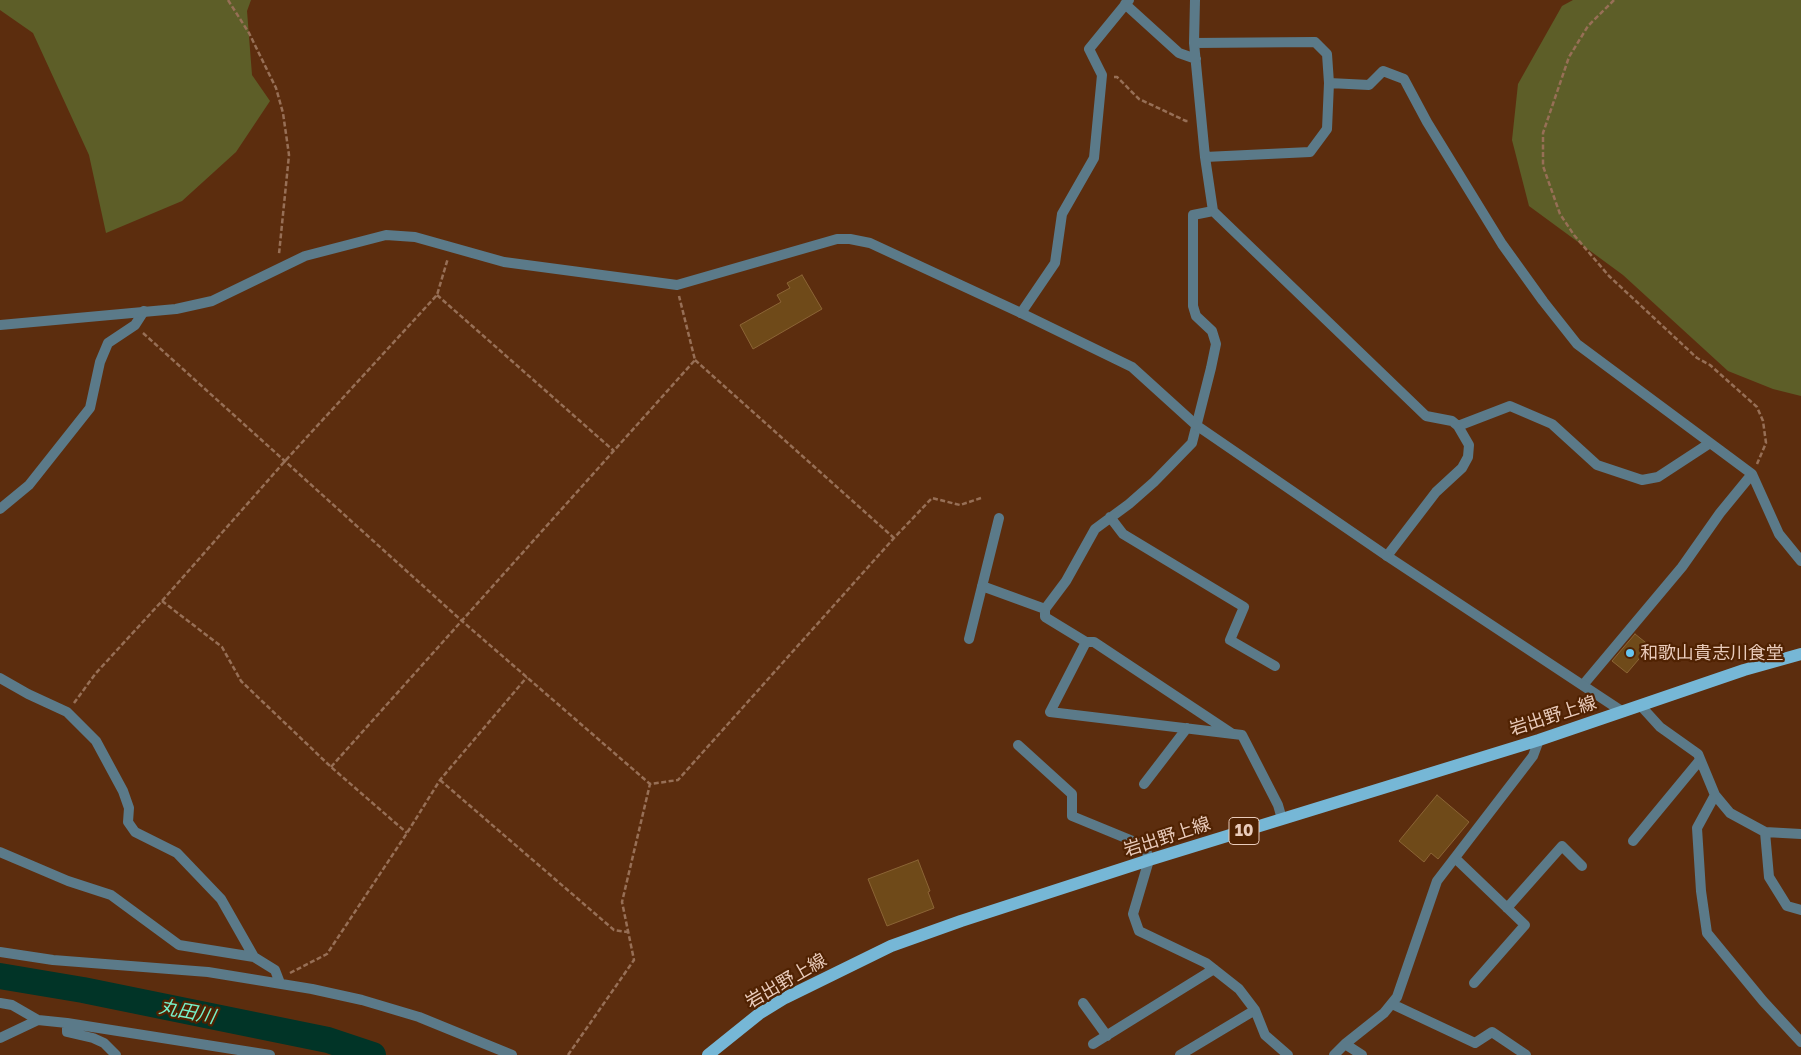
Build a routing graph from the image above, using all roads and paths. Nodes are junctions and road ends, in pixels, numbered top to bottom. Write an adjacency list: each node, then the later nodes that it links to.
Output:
1 (228, 0): 13 (path)
2 (1195, 0): 5 (street)
3 (1614, 0): 26 (path)
4 (1127, 2): 6 (street); 7 (street)
5 (1194, 43): 6 (street); 8 (street)
6 (1196, 59): 9 (street)
7 (1102, 75): 9 (path); 17 (street)
8 (1329, 83): 10 (street); 23 (street)
9 (1203, 122): 10 (street)
10 (1206, 158): 11 (street)
11 (1213, 211): 21 (street); 22 (street)
12 (452, 247): 13 (street); 14 (street); 15 (path)
13 (278, 268): 16 (street)
14 (677, 285): 17 (street); 20 (path)
15 (437, 295): 24 (path); 25 (path)
16 (144, 311): 18 (street); 19 (street)
17 (1021, 313): 21 (street)
18 (0, 325)
19 (135, 326): 25 (path); 28 (street)
20 (695, 360): 24 (path); 31 (path)
21 (1196, 425): 29 (street); 32 (street)
22 (1458, 426): 23 (street); 32 (street)
23 (1710, 443): 26 (street)
24 (614, 451): 37 (path)
25 (285, 461): 35 (path); 37 (path)
26 (1752, 474): 33 (street); 44 (street)
27 (981, 498): 31 (path)
28 (0, 509)
29 (1110, 516): 36 (street); 41 (street)
30 (999, 518): 34 (street)
31 (894, 538): 55 (path)
32 (1388, 556): 44 (street)
33 (1801, 561)
34 (982, 586): 36 (street); 38 (street)
35 (162, 601): 46 (path); 53 (path)
36 (1045, 609): 39 (street)
37 (462, 621): 42 (path); 53 (path)
38 (969, 639)
39 (1086, 642): 48 (street); 49 (street)
40 (1801, 654): 45 (main road, 岩出野上線 / 10)
41 (1274, 666)
42 (527, 677): 54 (path); 55 (path)
43 (0, 678): 46 (street)
44 (1583, 685): 47 (street)
45 (1640, 705): 47 (main road, 岩出野上線 / 10); 52 (street)
46 (67, 712): 71 (street)
47 (1624, 712): 50 (main road, 岩出野上線 / 10)
48 (1187, 728): 49 (street); 56 (street)
49 (1232, 734): 58 (street)
50 (1539, 740): 58 (main road, 岩出野上線 / 10); 64 (street)
51 (1018, 745): 65 (street)
52 (1700, 760): 57 (street); 62 (street)
53 (331, 767): 60 (path)
54 (440, 780): 60 (path); 69 (path)
55 (650, 784): 69 (path)
56 (1144, 784)
57 (1715, 795): 59 (street); 83 (street)
58 (1282, 819): 65 (main road, 岩出野上線 / 10)
59 (1765, 832): 61 (street); 68 (street)
60 (408, 833): 73 (path)
61 (1801, 834)
62 (1633, 841)
63 (0, 852): 71 (street)
64 (1455, 858): 67 (street); 77 (street)
65 (1149, 860): 72 (street); 90 (main road, 岩出野上線 / 10)
66 (1582, 866): 67 (street)
67 (1507, 908): 74 (street)
68 (1801, 910)
69 (628, 932): 89 (path)
70 (0, 952): 73 (street)
71 (254, 958): 73 (street)
72 (1214, 969): 78 (street); 81 (street)
73 (280, 983): 88 (street)
74 (1474, 983)
75 (0, 1003): 79 (street)
76 (1083, 1003): 81 (street)
77 (1392, 1004): 85 (street); 95 (street)
78 (1254, 1010): 91 (street); 92 (street)
79 (38, 1020): 80 (street); 82 (street)
80 (68, 1023): 86 (street); 87 (street)
81 (1107, 1036): 84 (street)
82 (0, 1038)
83 (1801, 1042)
84 (1093, 1044)
85 (1345, 1044): 93 (street); 94 (street)
86 (116, 1055)
87 (270, 1055)
88 (512, 1055)
89 (568, 1055)
90 (708, 1055)
91 (1180, 1055)
92 (1288, 1055)
93 (1334, 1055)
94 (1362, 1055)
95 (1526, 1055)

